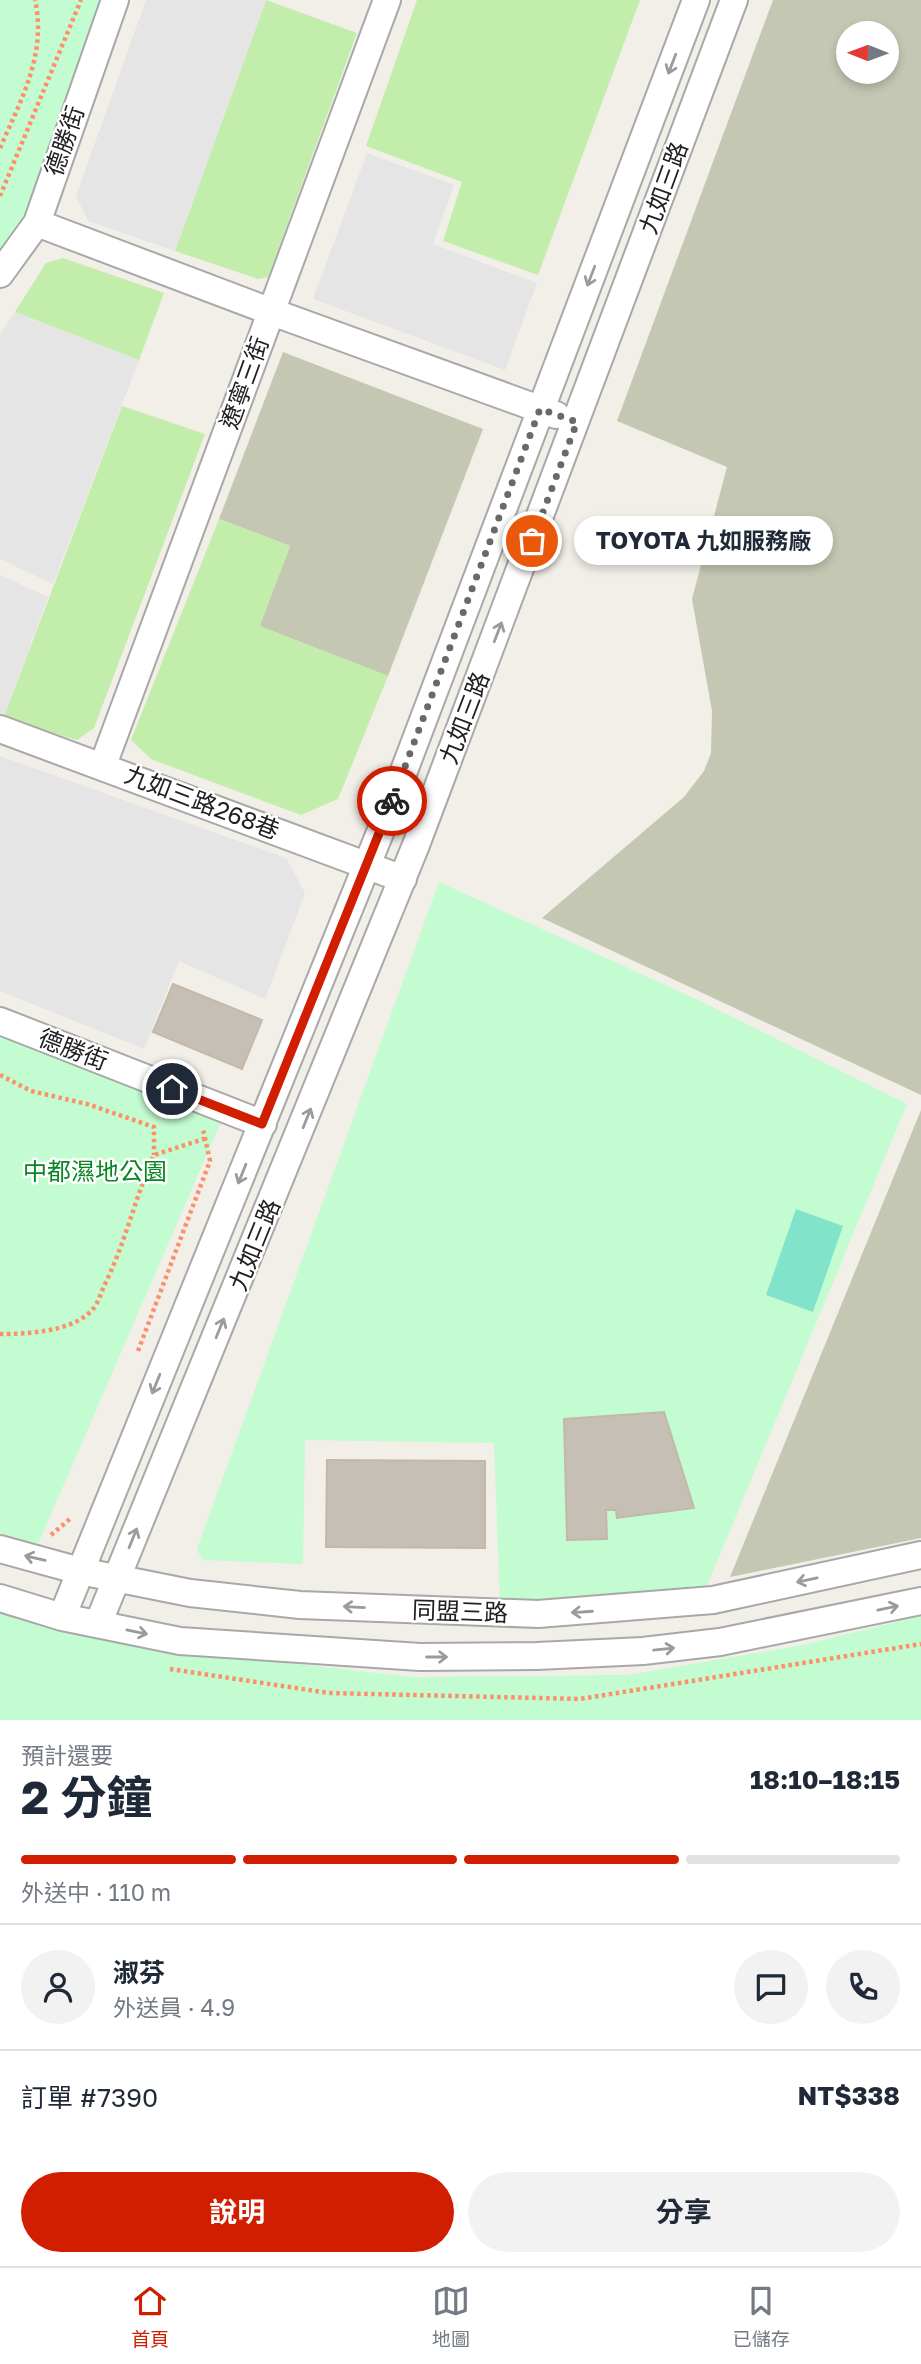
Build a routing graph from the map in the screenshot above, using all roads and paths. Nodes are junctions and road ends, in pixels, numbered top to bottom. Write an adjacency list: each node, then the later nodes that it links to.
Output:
1 (35, 0): 7 (path)
2 (81, 0): 8 (path)
3 (115, 0): 9 (street, 德勝街)
4 (387, 0): 11 (street, 遼寧三街)
5 (696, 0): 12 (street, 九如三路, one-way to 12)
6 (734, 0): 13 (street, 九如三路)
7 (0, 148)
8 (0, 196)
9 (37, 222): 10 (street, 德勝街); 11 (street)
10 (0, 274)
11 (272, 312): 12 (street); 15 (street, 遼寧三街)
12 (540, 409): 13 (street); 16 (street, 九如三路)
13 (577, 422): 17 (street, 九如三路, one-way to 13)
14 (0, 729): 15 (street, 九如三路268巷)
15 (103, 765): 16 (street, 九如三路268巷)
16 (366, 865): 17 (street, 九如三路268巷); 21 (street, 九如三路)
17 (402, 879): 31 (street, 九如三路, one-way to 17)
18 (0, 1021): 21 (street, 德勝街)
19 (0, 1075): 23 (path)
20 (200, 1123): 22 (path)
21 (262, 1124): 30 (street, 九如三路, one-way to 30)
22 (207, 1138): 23 (path); 25 (path)
23 (154, 1155): 24 (path)
24 (0, 1334)
25 (137, 1353)
26 (74, 1514): 27 (path)
27 (42, 1534)
28 (0, 1549): 30 (street, 同盟三路, one-way to 28)
29 (921, 1555): 33 (street, 同盟三路, one-way to 33)
30 (80, 1571): 31 (street, 同盟三路); 36 (street, 九如三路)
31 (117, 1579): 35 (street, 同盟三路, one-way to 31); 37 (street, 九如三路)
32 (0, 1598): 36 (street, 同盟三路)
33 (713, 1600): 35 (street, 同盟三路, one-way to 35); 38 (street)
34 (921, 1601): 38 (street, 同盟三路, one-way to 34)
35 (396, 1610): 39 (street)
36 (62, 1617): 37 (street, 同盟三路)
37 (98, 1624): 39 (street, 同盟三路, one-way to 39)
38 (720, 1643): 39 (street, 同盟三路, one-way to 38)
39 (393, 1656)

